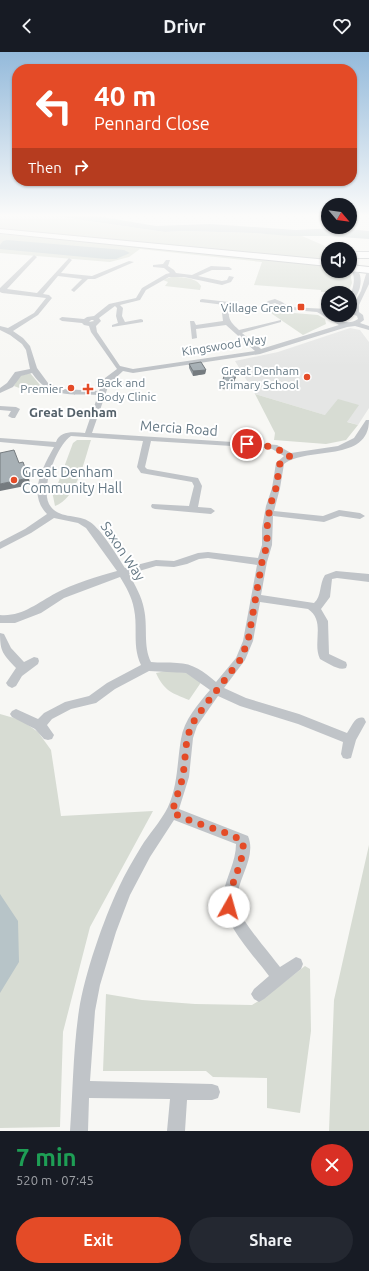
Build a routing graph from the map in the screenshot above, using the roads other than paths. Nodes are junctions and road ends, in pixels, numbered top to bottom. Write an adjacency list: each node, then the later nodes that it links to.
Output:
1 (25, 266): 19 (street)
2 (65, 266): 11 (street)
3 (121, 266): 15 (street)
4 (169, 266): 12 (street)
5 (208, 266): 14 (street)
6 (211, 266): 7 (street)
7 (229, 269)
8 (357, 269): 9 (highway)
9 (369, 270)
10 (357, 273): 17 (street)
11 (57, 274): 15 (street); 21 (street)
12 (173, 274): 14 (street); 24 (street)
13 (369, 274): 20 (street)
14 (192, 277): 16 (street)
15 (88, 278): 18 (street)
16 (232, 280)
17 (357, 286)
18 (74, 290)
19 (1, 291): 21 (street)
20 (366, 292): 25 (street)
21 (39, 295): 43 (street)
22 (202, 300): 35 (street)
23 (265, 302): 26 (street)
24 (116, 304): 30 (street); 36 (street)
25 (357, 304)
26 (321, 311)
27 (357, 314): 28 (street)
28 (362, 318): 37 (street); 40 (street)
29 (62, 319): 30 (street)
30 (94, 321): 47 (street)
31 (141, 321): 36 (street)
32 (279, 321): 44 (street)
33 (328, 322): 42 (street)
34 (341, 322): 38 (street)
35 (227, 323): 44 (street); 45 (street)
36 (122, 324): 39 (street)
37 (354, 324): 38 (street, Kingswood Way); 40 (street)
38 (346, 325): 42 (street, Kingswood Way)
39 (114, 326)
40 (369, 327)
41 (0, 328): 43 (street)
42 (326, 330): 46 (street, Kingswood Way)
43 (8, 331): 48 (street)
44 (238, 332): 46 (street)
45 (194, 338)
46 (260, 352): 47 (street, Kingswood Way)
47 (122, 369): 50 (street)
48 (34, 370): 49 (street); 50 (street)
49 (0, 391)
50 (101, 393): 54 (street)
51 (0, 408): 52 (street)
52 (12, 416)
53 (369, 422): 58 (street)
54 (88, 434): 55 (street, Mercia Road); 57 (street)
55 (147, 439): 58 (street, Mercia Road); 60 (street)
56 (0, 440): 57 (street)
57 (59, 444): 63 (street)
58 (290, 456): 62 (street)
59 (155, 506): 60 (street)
60 (193, 509): 61 (street)
61 (211, 510)
62 (269, 513): 64 (street); 66 (street)
63 (53, 514): 65 (street); 67 (street, Saxon Way)
64 (360, 516)
65 (0, 546)
66 (262, 562): 67 (street); 69 (street)
67 (123, 573): 71 (street); 75 (street, Saxon Way)
68 (369, 578): 70 (street)
69 (256, 598): 70 (street); 78 (street)
70 (315, 608): 74 (street)
71 (1, 621)
72 (0, 638): 76 (street)
73 (34, 661): 76 (street)
74 (342, 665)
75 (147, 666): 78 (street); 81 (street)
76 (22, 668): 77 (street)
77 (12, 683)
78 (217, 689): 83 (street); 85 (street)
79 (16, 714): 81 (street)
80 (360, 722): 83 (street)
81 (38, 725): 82 (street)
82 (48, 735)
83 (350, 739): 84 (street)
84 (347, 754)
85 (172, 812): 87 (street); 89 (street)
86 (296, 964): 87 (street)
87 (279, 978): 88 (street)
88 (259, 994)
89 (81, 1090): 90 (street); 92 (street)
90 (179, 1091): 91 (street); 93 (street)
91 (212, 1092)
92 (79, 1131)
93 (176, 1131)

